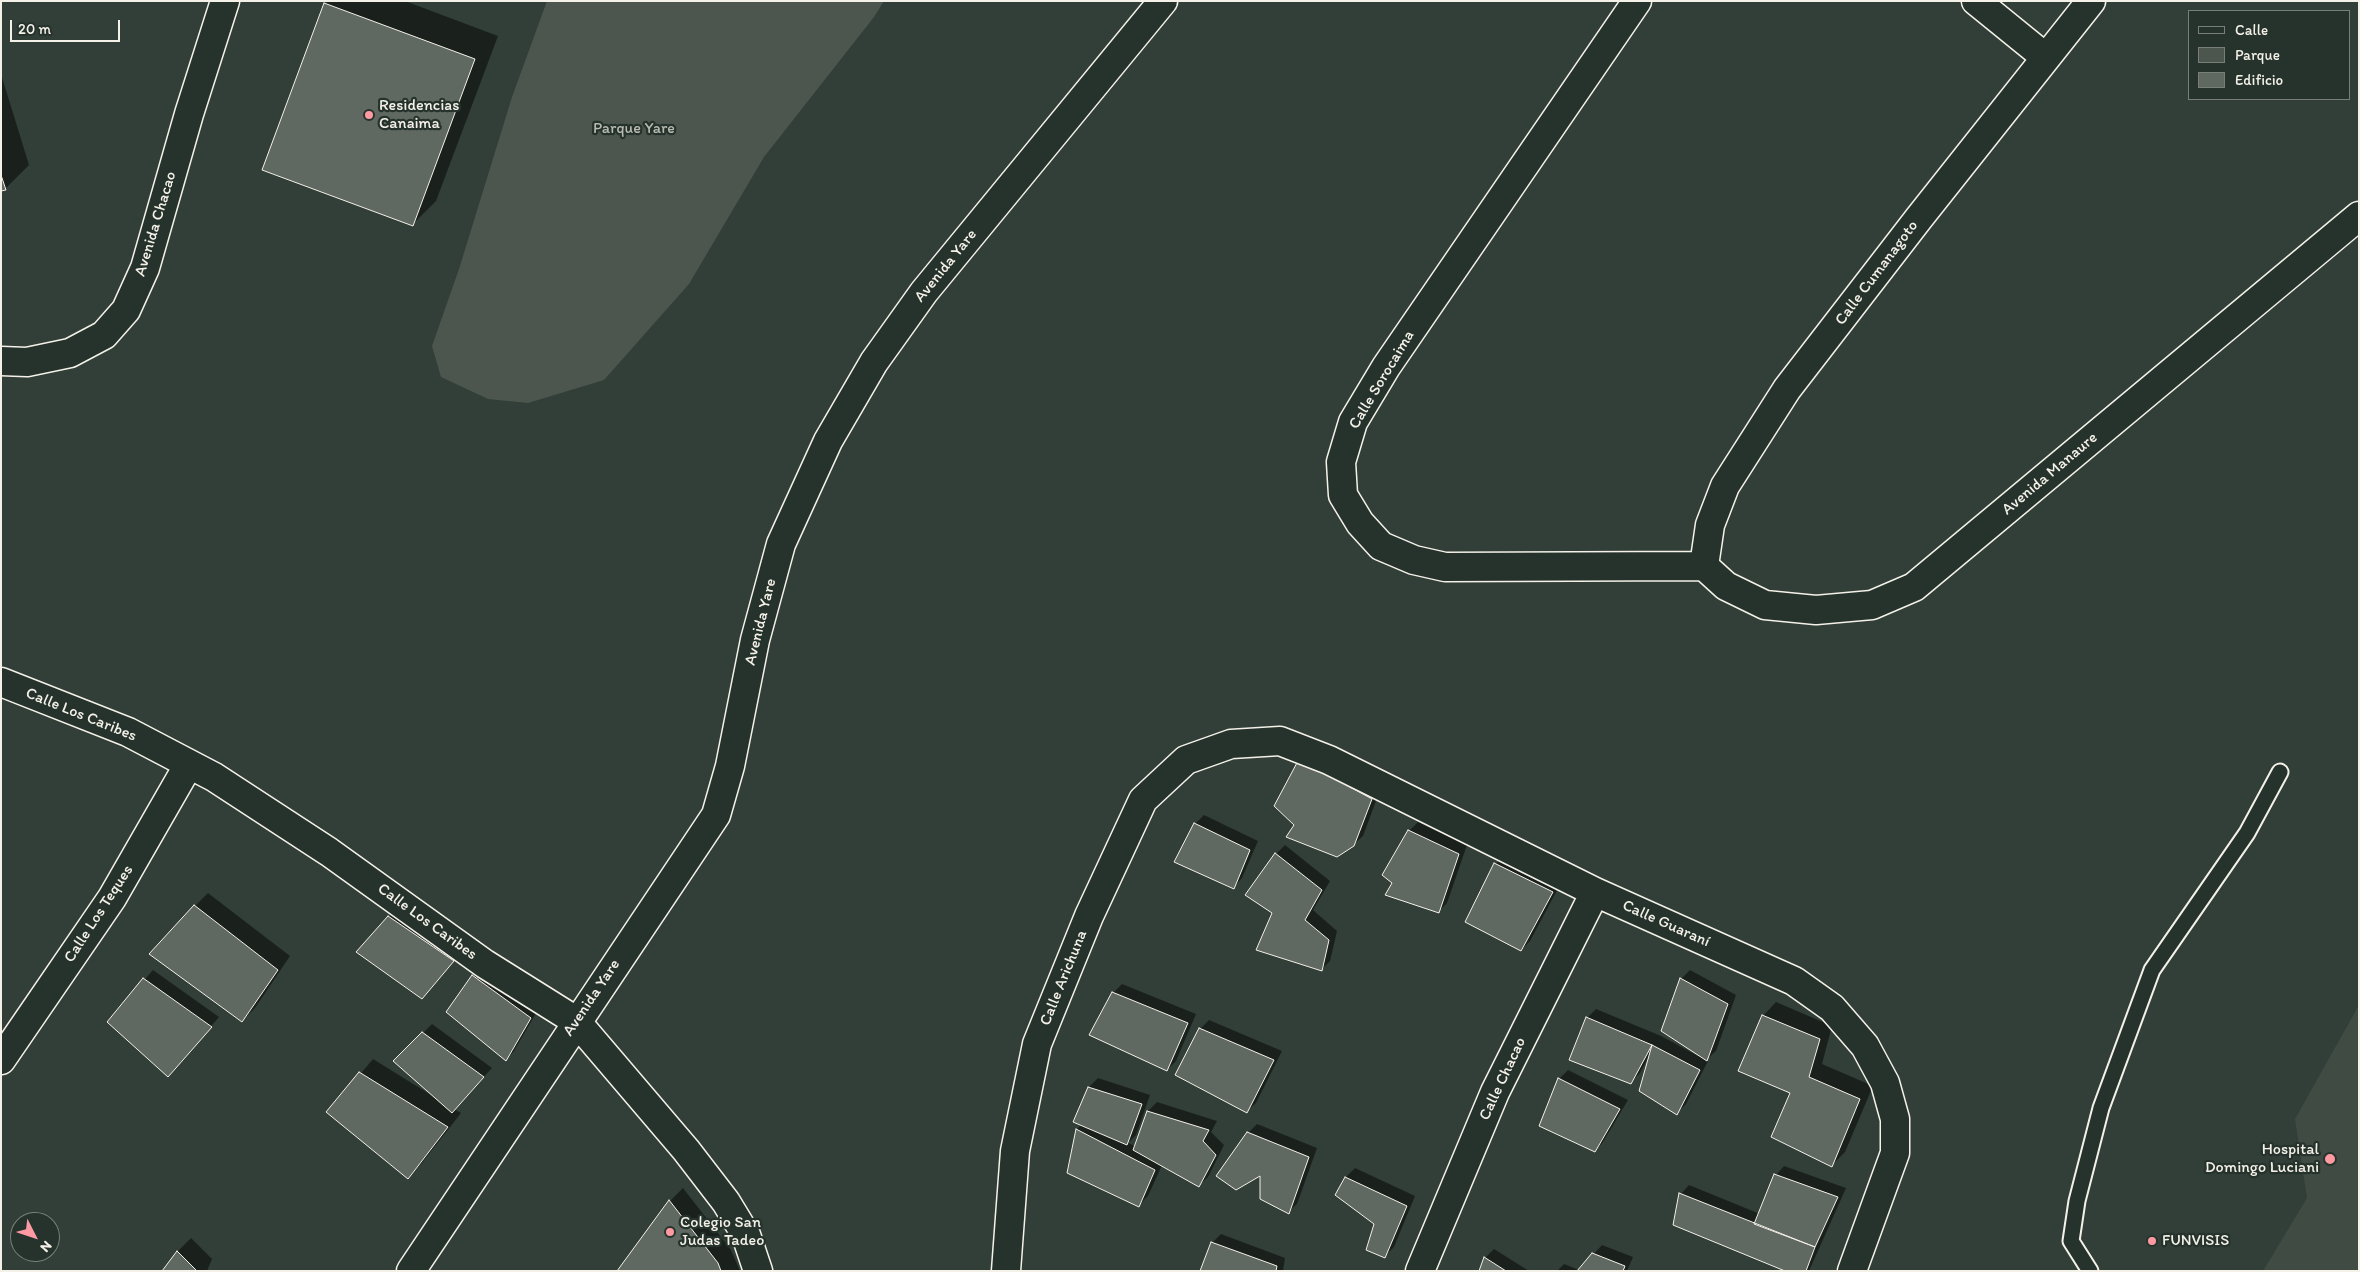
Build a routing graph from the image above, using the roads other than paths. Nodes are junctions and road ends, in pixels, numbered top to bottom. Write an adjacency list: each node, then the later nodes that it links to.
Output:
1 (225, 1): 8 (street, Avenida Chacao)
2 (1163, 1): 15 (street, Avenida Yare)
3 (1637, 1): 9 (street, Calle Sorocaima)
4 (1976, 1): 6 (street)
5 (2091, 1): 6 (street, Calle Cumanagoto)
6 (2045, 58): 9 (street, Calle Cumanagoto)
7 (2359, 216): 9 (street, Avenida Manaure)
8 (1, 362)
9 (1704, 566)
10 (1, 682): 12 (street, Calle Los Caribes)
11 (1231, 744): 14 (street, Calle Guaraní); 19 (street, Calle Arichuna)
12 (189, 764): 15 (street, Calle Los Caribes); 16 (street, Calle Los Teques)
13 (2280, 772): 22 (lane)
14 (1595, 892): 20 (street, Calle Chacao); 21 (street, Calle Guaraní)
15 (576, 1021): 17 (street, Avenida Yare); 18 (street, Calle Los Caribes)
16 (1, 1060)
17 (411, 1271)
18 (758, 1271)
19 (1006, 1271)
20 (1420, 1271)
21 (1852, 1271)
22 (2090, 1271)

